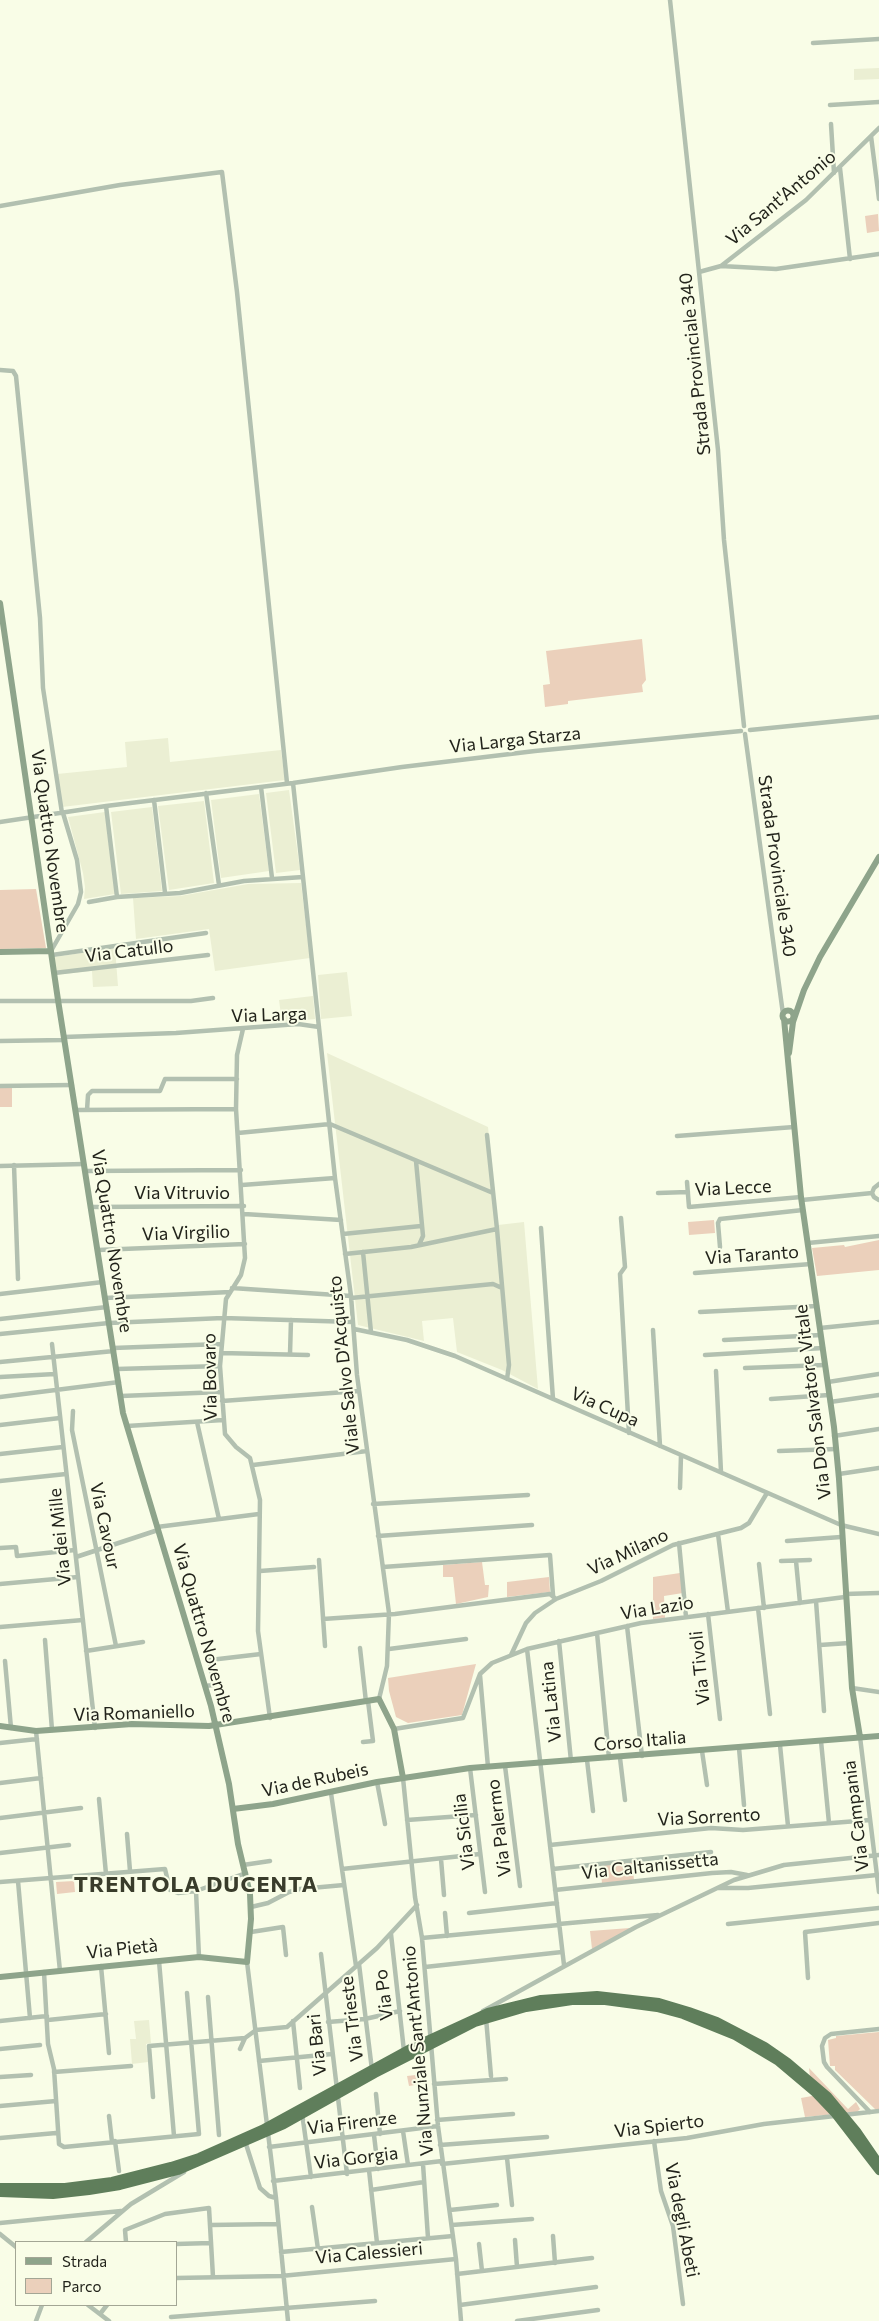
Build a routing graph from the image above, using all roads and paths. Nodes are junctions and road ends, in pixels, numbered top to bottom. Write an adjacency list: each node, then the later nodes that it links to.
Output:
1 (670, 0): 17 (street, Strada Provinciale 340)
2 (879, 39): 3 (street)
3 (813, 43)
4 (879, 102): 5 (street)
5 (830, 105)
6 (831, 124): 11 (street)
7 (879, 128): 8 (street, Via Sant'Antonio)
8 (871, 138): 9 (street); 10 (street, Via Sant'Antonio); 12 (street)
9 (879, 144)
10 (840, 168): 11 (street, Via Sant'Antonio); 15 (street)
11 (834, 173): 16 (street, Via Sant'Antonio)
12 (879, 199)
13 (0, 206): 22 (street, Via Larga)
14 (879, 254): 15 (street)
15 (850, 259): 16 (street)
16 (721, 266): 17 (street)
17 (699, 272): 21 (street, Strada Provinciale 340)
18 (0, 370): 27 (street)
19 (0, 603): 28 (street, Via Quattro Novembre)
20 (879, 717): 21 (street)
21 (744, 730): 22 (street, Via Larga Starza); 45 (street, Strada Provinciale 340)
22 (290, 783): 23 (street, Via Larga Starza); 31 (street, Via Larga)
23 (261, 787): 24 (street, Via Larga Starza); 32 (street)
24 (206, 793): 25 (street, Via Larga Starza); 33 (street)
25 (154, 800): 26 (street, Via Larga Starza); 34 (street)
26 (106, 806): 27 (street, Via Larga Starza); 35 (street)
27 (62, 813): 28 (street, Via Larga Starza); 39 (street)
28 (31, 817): 29 (street, Via Larga Starza); 39 (street, Via Quattro Novembre)
29 (0, 822)
30 (879, 857): 45 (street, Via Don Salvatore Vitale)
31 (303, 877): 32 (street); 46 (street, Via Larga)
32 (272, 878): 33 (street)
33 (218, 885): 34 (street)
34 (166, 893): 35 (street)
35 (117, 897): 36 (street)
36 (89, 902)
37 (206, 933): 39 (street)
38 (0, 952): 39 (street)
39 (52, 953): 41 (street, Via Quattro Novembre)
40 (208, 955): 41 (street, Via Catullo)
41 (54, 973): 44 (street, Via Quattro Novembre)
42 (213, 998): 44 (street)
43 (0, 1000): 44 (street)
44 (58, 1000): 48 (street, Via Quattro Novembre)
45 (790, 1015): 50 (street, Via Don Salvatore Vitale); 50 (street, Via Don Salvatore Vitale)
46 (319, 1027): 47 (street, Via Larga); 57 (street, Viale Salvo D'Acquisto)
47 (243, 1029): 48 (street, Via Larga); 51 (street, Via Bovaro)
48 (64, 1038): 49 (street, Via Larga); 52 (street, Via Quattro Novembre)
49 (0, 1041)
50 (788, 1064): 58 (street, Via Don Salvatore Vitale)
51 (237, 1079): 55 (street); 56 (street, Via Bovaro)
52 (72, 1085): 53 (street); 54 (street, Via Quattro Novembre)
53 (0, 1086)
54 (76, 1110): 55 (street); 65 (street, Via Quattro Novembre)
55 (87, 1110): 56 (street)
56 (236, 1110): 59 (street, Via Bovaro)
57 (330, 1124): 59 (street); 62 (street); 67 (street, Viale Salvo D'Acquisto)
58 (794, 1127): 61 (street); 75 (street, Via Don Salvatore Vitale)
59 (238, 1132): 66 (street, Via Bovaro)
60 (487, 1135): 73 (street)
61 (677, 1136)
62 (416, 1161): 73 (street); 83 (street)
63 (14, 1165): 64 (street); 65 (street); 100 (street)
64 (0, 1166)
65 (85, 1167): 66 (street); 78 (street, Via Quattro Novembre)
66 (241, 1170): 70 (street, Via Bovaro)
67 (336, 1178): 70 (street); 82 (street, Viale Salvo D'Acquisto)
68 (687, 1182): 71 (street, Via Lecce)
69 (879, 1184): 72 (street)
70 (242, 1185): 77 (street, Via Bovaro)
71 (688, 1192): 74 (street); 75 (street, Via Lecce)
72 (872, 1192): 75 (street); 76 (street)
73 (493, 1193): 85 (street)
74 (658, 1193)
75 (802, 1198): 79 (street, Via Don Salvatore Vitale)
76 (879, 1200)
77 (244, 1206): 78 (street, Via Vitruvio); 80 (street, Via Bovaro)
78 (91, 1207): 94 (street, Via Quattro Novembre)
79 (803, 1210): 90 (street, Via Don Salvatore Vitale); 93 (street)
80 (244, 1214): 82 (street); 91 (street, Via Bovaro)
81 (621, 1218): 163 (street)
82 (341, 1220): 86 (street, Viale Salvo D'Acquisto)
83 (422, 1226): 86 (street); 87 (street)
84 (541, 1228): 152 (street)
85 (497, 1229): 89 (street); 99 (street)
86 (343, 1234): 96 (street, Viale Salvo D'Acquisto)
87 (423, 1236): 89 (street); 92 (street)
88 (879, 1236): 90 (street)
89 (430, 1243): 92 (street)
90 (808, 1243): 97 (street, Via Don Salvatore Vitale)
91 (245, 1244): 94 (street, Via Virgilio); 104 (street, Via Bovaro)
92 (419, 1245): 95 (street)
93 (720, 1247)
94 (98, 1250): 101 (street, Via Quattro Novembre)
95 (363, 1252): 96 (street); 106 (street)
96 (345, 1254): 107 (street, Viale Salvo D'Acquisto)
97 (811, 1264): 98 (street, Via Taranto); 109 (street, Via Don Salvatore Vitale)
98 (695, 1273)
99 (501, 1276): 102 (street); 103 (street)
100 (18, 1278)
101 (103, 1282): 105 (street); 108 (street, Via Quattro Novembre)
102 (493, 1284): 103 (street); 106 (street)
103 (502, 1288): 143 (street)
104 (231, 1290): 107 (street); 108 (street); 112 (street, Via Bovaro)
105 (0, 1294)
106 (368, 1296): 107 (street); 121 (street)
107 (351, 1297): 115 (street, Viale Salvo D'Acquisto)
108 (106, 1298): 110 (street, Via Quattro Novembre)
109 (817, 1306): 111 (street); 118 (street, Via Don Salvatore Vitale)
110 (107, 1307): 113 (street); 117 (street, Via Quattro Novembre)
111 (700, 1312)
112 (223, 1318): 114 (street); 117 (street); 126 (street, Via Bovaro)
113 (0, 1319)
114 (291, 1320): 115 (street); 130 (street)
115 (353, 1322): 119 (street, Viale Salvo D'Acquisto)
116 (879, 1322): 118 (street)
117 (110, 1323): 122 (street); 128 (street, Via Quattro Novembre)
118 (820, 1328): 123 (street, Via Don Salvatore Vitale)
119 (354, 1329): 121 (street, Via Cupa); 147 (street, Viale Salvo D'Acquisto)
120 (653, 1330): 165 (street)
121 (371, 1332): 143 (street, Via Cupa)
122 (0, 1334)
123 (821, 1335): 124 (street); 127 (street, Via Don Salvatore Vitale)
124 (724, 1340)
125 (52, 1344): 133 (street, Via dei Mille)
126 (221, 1344): 128 (street); 129 (street, Via Bovaro)
127 (823, 1348): 132 (street); 135 (street, Via Don Salvatore Vitale)
128 (114, 1349): 133 (street); 138 (street, Via Quattro Novembre)
129 (221, 1353): 130 (street); 136 (street, Via Bovaro)
130 (290, 1354): 131 (street)
131 (308, 1355)
132 (705, 1355)
133 (54, 1358): 134 (street); 140 (street, Via dei Mille)
134 (0, 1362)
135 (825, 1365): 137 (street); 145 (street, Via Don Salvatore Vitale)
136 (220, 1366): 138 (street); 148 (street, Via Bovaro)
137 (745, 1368)
138 (117, 1370): 144 (street, Via Quattro Novembre)
139 (716, 1370): 174 (street)
140 (55, 1374): 142 (street); 146 (street, Via dei Mille)
141 (879, 1374): 145 (street)
142 (0, 1377)
143 (508, 1379): 152 (street, Via Cupa)
144 (119, 1382): 146 (street); 150 (street, Via Quattro Novembre)
145 (828, 1382): 154 (street, Via Don Salvatore Vitale)
146 (57, 1390): 151 (street); 157 (street, Via dei Mille)
147 (359, 1391): 155 (street); 168 (street, Viale Salvo D'Acquisto)
148 (221, 1392): 150 (street); 155 (street, Via Bovaro)
149 (879, 1395): 154 (street)
150 (121, 1396): 161 (street, Via Quattro Novembre)
151 (0, 1397)
152 (553, 1399): 163 (street, Via Cupa)
153 (771, 1399): 154 (street)
154 (830, 1399): 164 (street, Via Don Salvatore Vitale)
155 (222, 1401): 158 (street, Via Bovaro)
156 (73, 1411): 195 (street, Via Cavour)
157 (60, 1418): 160 (street); 166 (street, Via dei Mille)
158 (223, 1420): 159 (street); 172 (street, Via Bovaro)
159 (197, 1422): 161 (street); 183 (street)
160 (0, 1425)
161 (127, 1426): 186 (street, Via Quattro Novembre)
162 (879, 1429): 164 (street)
163 (628, 1433): 165 (street, Via Cupa)
164 (834, 1436): 167 (street, Via Don Salvatore Vitale)
165 (660, 1446): 171 (street, Via Cupa)
166 (63, 1447): 170 (street); 175 (street, Via dei Mille)
167 (836, 1449): 169 (street); 176 (street, Via Don Salvatore Vitale)
168 (367, 1451): 172 (street); 181 (street, Viale Salvo D'Acquisto)
169 (779, 1451)
170 (0, 1454)
171 (681, 1455): 174 (street, Via Cupa); 178 (street)
172 (253, 1466): 182 (street, Via Bovaro)
173 (879, 1468): 176 (street)
174 (721, 1472): 179 (street, Via Cupa)
175 (66, 1474): 177 (street); 194 (street, Via dei Mille)
176 (838, 1474): 185 (street, Via Don Salvatore Vitale)
177 (0, 1481)
178 (680, 1488)
179 (767, 1492): 185 (street, Via Cupa); 187 (street, Via Milano)
180 (528, 1495): 181 (street)
181 (373, 1504): 189 (street, Viale Salvo D'Acquisto)
182 (259, 1514): 183 (street); 204 (street, Via Bovaro)
183 (219, 1519): 186 (street)
184 (532, 1525): 189 (street)
185 (841, 1525): 188 (street, Via Cupa); 190 (street, Via Don Salvatore Vitale)
186 (157, 1529): 195 (street); 238 (street, Via Quattro Novembre)
187 (718, 1534): 192 (street, Via Milano); 213 (street)
188 (879, 1534)
189 (378, 1536): 202 (street, Viale Salvo D'Acquisto)
190 (841, 1538): 191 (street); 208 (street, Via Don Salvatore Vitale)
191 (787, 1541)
192 (679, 1543): 209 (street, Via Milano); 216 (street)
193 (0, 1548): 194 (street)
194 (75, 1550): 196 (street, Via dei Mille)
195 (96, 1550): 196 (street); 228 (street, Via Cavour)
196 (76, 1557): 205 (street, Via dei Mille)
197 (319, 1560): 217 (street)
198 (796, 1560): 199 (street); 200 (street); 211 (street)
199 (810, 1560)
200 (780, 1561)
201 (758, 1564): 212 (street)
202 (383, 1566): 209 (street); 214 (street, Viale Salvo D'Acquisto)
203 (314, 1567): 204 (street)
204 (260, 1571): 234 (street, Via Bovaro)
205 (78, 1577): 206 (street); 218 (street, Via dei Mille)
206 (0, 1584)
207 (879, 1593): 208 (street, Via Lazio)
208 (845, 1596): 210 (street, Via Lazio); 226 (street, Via Don Salvatore Vitale)
209 (554, 1597): 214 (street); 235 (street, Via Milano)
210 (816, 1601): 211 (street, Via Lazio); 227 (street)
211 (800, 1603): 212 (street, Via Lazio)
212 (761, 1608): 213 (street, Via Lazio); 244 (street)
213 (728, 1612): 215 (street, Via Lazio)
214 (389, 1614): 217 (street); 231 (street, Viale Salvo D'Acquisto)
215 (708, 1614): 216 (street, Via Lazio); 246 (street, Via Tivoli)
216 (686, 1617): 219 (street, Via Lazio)
217 (323, 1619): 229 (street)
218 (83, 1620): 220 (street); 233 (street, Via dei Mille)
219 (627, 1626): 221 (street, Via Lazio); 263 (street)
220 (0, 1627)
221 (597, 1633): 224 (street, Via Lazio); 265 (street)
222 (466, 1639): 231 (street)
223 (45, 1640): 252 (street, Via Romaniello)
224 (559, 1641): 232 (street, Via Lazio); 267 (street, Via Latina)
225 (143, 1642): 228 (street)
226 (849, 1643): 227 (street); 239 (street, Via Don Salvatore Vitale)
227 (820, 1645): 243 (street)
228 (116, 1646): 233 (street)
229 (325, 1646)
230 (360, 1648): 242 (street)
231 (389, 1649): 241 (street, Viale Salvo D'Acquisto)
232 (527, 1650): 235 (street, Via Lazio); 268 (street)
233 (86, 1651): 250 (street, Via dei Mille)
234 (261, 1654): 238 (street); 245 (street, Via Bovaro)
235 (511, 1655): 237 (street, Via Lazio)
236 (5, 1661): 249 (street)
237 (480, 1674): 251 (street); 271 (street)
238 (205, 1686): 247 (street, Via Quattro Novembre)
239 (852, 1688): 240 (street); 256 (street, Via Don Salvatore Vitale)
240 (879, 1692)
241 (379, 1699): 242 (street, Via Romaniello); 251 (street)
242 (367, 1701): 245 (street, Via Romaniello); 258 (street)
243 (824, 1710)
244 (770, 1714)
245 (270, 1718): 247 (street, Via Romaniello)
246 (720, 1719)
247 (216, 1724): 250 (street, Via Romaniello); 282 (street, Via Quattro Novembre)
248 (0, 1726): 249 (street, Via Romaniello)
249 (11, 1728): 253 (street, Via Romaniello)
250 (95, 1728): 252 (street, Via Romaniello)
251 (394, 1729): 273 (street)
252 (52, 1730): 253 (street, Via Romaniello)
253 (36, 1731): 255 (street)
254 (879, 1736): 256 (street, Corso Italia)
255 (37, 1738): 259 (street); 272 (street)
256 (860, 1738): 257 (street, Corso Italia); 288 (street, Via Campania)
257 (822, 1741): 260 (street, Corso Italia); 289 (street)
258 (363, 1742)
259 (0, 1743)
260 (780, 1745): 261 (street, Corso Italia); 291 (street)
261 (739, 1748): 262 (street, Corso Italia); 280 (street)
262 (702, 1751): 263 (street, Corso Italia); 276 (street)
263 (642, 1756): 264 (street, Corso Italia)
264 (620, 1758): 265 (street, Corso Italia); 279 (street)
265 (609, 1759): 266 (street, Corso Italia)
266 (587, 1760): 267 (street, Corso Italia); 283 (street)
267 (571, 1761): 268 (street, Corso Italia)
268 (540, 1764): 269 (street, Corso Italia); 295 (street)
269 (505, 1766): 271 (street, Corso Italia); 317 (street, Via Palermo)
270 (470, 1768): 271 (street, Corso Italia); 273 (street, Corso Italia); 285 (street, Via Sicilia)
271 (488, 1768)
272 (41, 1778): 275 (street); 284 (street)
273 (403, 1778): 274 (street, Via de Rubeis); 287 (street, Via Nunziale Sant'Antonio)
274 (377, 1782): 277 (street, Via de Rubeis); 290 (street)
275 (0, 1783)
276 (706, 1785)
277 (331, 1793): 282 (street, Via de Rubeis); 306 (street, Via Trieste)
278 (99, 1798): 310 (street)
279 (625, 1800)
280 (744, 1805)
281 (80, 1808): 284 (street)
282 (233, 1809): 305 (street, Via Quattro Novembre)
283 (593, 1811)
284 (44, 1813): 286 (street); 297 (street)
285 (476, 1815): 287 (street); 300 (street, Via Sicilia)
286 (0, 1818)
287 (407, 1820): 304 (street, Via Nunziale Sant'Antonio)
288 (870, 1820): 289 (street, Via Sorrento); 293 (street, Via Campania)
289 (829, 1823): 291 (street, Via Sorrento)
290 (385, 1824)
291 (788, 1826): 295 (street, Via Sorrento)
292 (127, 1834): 308 (street)
293 (872, 1838): 294 (street); 301 (street, Via Campania)
294 (879, 1838)
295 (550, 1845): 307 (street)
296 (69, 1846): 297 (street)
297 (48, 1848): 299 (street); 313 (street)
298 (711, 1852): 307 (street)
299 (0, 1853)
300 (480, 1854): 302 (street); 321 (street, Via Sicilia)
301 (876, 1855): 311 (street); 312 (street, Via Campania)
302 (441, 1859): 304 (street); 323 (street)
303 (270, 1861): 305 (street)
304 (412, 1861): 306 (street); 325 (street, Via Nunziale Sant'Antonio)
305 (243, 1865): 309 (street, Via Quattro Novembre)
306 (342, 1869): 316 (street, Via Trieste)
307 (553, 1869): 319 (street)
308 (130, 1871): 310 (street); 320 (street)
309 (246, 1873): 320 (street); 326 (street, Via Quattro Novembre)
310 (106, 1874): 313 (street)
311 (748, 1875): 318 (street); 319 (street, Via Caltanissetta)
312 (877, 1875): 318 (street); 322 (street, Via Campania)
313 (51, 1878): 314 (street); 348 (street)
314 (18, 1881): 315 (street); 350 (street)
315 (0, 1882)
316 (344, 1885): 326 (street); 344 (street, Via Trieste)
317 (520, 1886)
318 (720, 1888): 330 (street)
319 (555, 1890): 324 (street)
320 (196, 1891): 341 (street)
321 (485, 1892)
322 (879, 1892)
323 (444, 1896)
324 (557, 1903): 329 (street); 332 (street)
325 (416, 1905): 335 (street); 337 (street, Via Nunziale Sant'Antonio)
326 (251, 1907): 334 (street, Via Quattro Novembre)
327 (879, 1908): 333 (street)
328 (445, 1913): 336 (street)
329 (469, 1913)
330 (659, 1915): 332 (street); 345 (street)
331 (879, 1923): 352 (street)
332 (559, 1924): 336 (street); 338 (street)
333 (728, 1924)
334 (250, 1932): 340 (street); 343 (street, Via Quattro Novembre)
335 (391, 1934): 344 (street); 357 (street, Via Po)
336 (447, 1936): 337 (street)
337 (422, 1938): 347 (street, Via Nunziale Sant'Antonio)
338 (562, 1952): 345 (street); 347 (street)
339 (321, 1954): 354 (street, Via Bari)
340 (286, 1955)
341 (199, 1957): 342 (street, Via Pietà); 343 (street, Via Pietà)
342 (159, 1961): 346 (street, Via Pietà); 371 (street)
343 (247, 1962): 366 (street)
344 (358, 1965): 354 (street); 361 (street, Via Trieste)
345 (564, 1965): 356 (street)
346 (101, 1966): 348 (street, Via Pietà); 358 (street)
347 (425, 1967): 367 (street, Via Nunziale Sant'Antonio)
348 (60, 1970): 349 (street, Via Pietà)
349 (44, 1972): 350 (street, Via Pietà); 360 (street)
350 (27, 1974): 351 (street, Via Pietà); 359 (street)
351 (0, 1977)
352 (808, 1978)
353 (187, 1993): 370 (street)
354 (325, 1993): 363 (street); 364 (street, Via Bari)
355 (208, 1997): 369 (street)
356 (485, 2010): 367 (street); 384 (street)
357 (400, 2012): 361 (street); 376 (street, Via Po)
358 (106, 2014): 360 (street); 375 (street)
359 (30, 2018): 360 (street); 362 (street)
360 (48, 2018): 382 (street)
361 (365, 2018): 364 (street); 381 (street, Via Trieste)
362 (0, 2021)
363 (293, 2021): 366 (street); 378 (street)
364 (328, 2022): 377 (street, Via Bari)
365 (879, 2029): 395 (street)
366 (256, 2030): 368 (street); 379 (street)
367 (431, 2037): 376 (street); 387 (street, Via Nunziale Sant'Antonio)
368 (246, 2038): 369 (street); 374 (street)
369 (212, 2041): 370 (street); 405 (street)
370 (191, 2043): 371 (street); 407 (street)
371 (166, 2044): 391 (street); 407 (street)
372 (40, 2045): 373 (street)
373 (0, 2049)
374 (240, 2049)
375 (109, 2053)
376 (404, 2053): 381 (street)
377 (332, 2054): 378 (street); 389 (street, Via Bari)
378 (297, 2057): 379 (street); 388 (street)
379 (259, 2061): 401 (street)
380 (131, 2066): 382 (street)
381 (372, 2071): 389 (street)
382 (54, 2072): 392 (street)
383 (31, 2074): 385 (street)
384 (491, 2076)
385 (0, 2077)
386 (506, 2080): 387 (street)
387 (434, 2084): 399 (street, Via Nunziale Sant'Antonio)
388 (300, 2088)
389 (336, 2094): 394 (street); 410 (street, Via Bari)
390 (376, 2094): 404 (street)
391 (153, 2097)
392 (56, 2101): 393 (street); 413 (street)
393 (0, 2106)
394 (302, 2112): 401 (street); 414 (street)
395 (870, 2112): 396 (street, Via Spierto); 412 (street, Via Spierto)
396 (879, 2112)
397 (513, 2114): 399 (street)
398 (109, 2116): 413 (street)
399 (437, 2120): 400 (street, Via Nunziale Sant'Antonio)
400 (438, 2126): 402 (street, Via Firenze); 415 (street, Via Nunziale Sant'Antonio)
401 (267, 2130): 411 (street); 416 (street)
402 (403, 2131): 404 (street, Via Firenze); 421 (street)
403 (56, 2133): 409 (street)
404 (380, 2134): 406 (street, Via Firenze)
405 (219, 2135)
406 (374, 2135): 410 (street, Via Firenze); 422 (street)
407 (174, 2136): 413 (street)
408 (547, 2137): 415 (street)
409 (0, 2138)
410 (342, 2139): 414 (street, Via Firenze); 426 (street, Via Bari)
411 (245, 2141): 433 (street); 438 (street)
412 (654, 2141): 417 (street, Via Spierto); 469 (street, Via degli Abeti)
413 (114, 2142): 425 (street)
414 (306, 2143): 416 (street, Via Firenze); 427 (street)
415 (440, 2145): 418 (street, Via Nunziale Sant'Antonio)
416 (269, 2147): 428 (street)
417 (507, 2158): 418 (street, Via Spierto); 435 (street)
418 (442, 2162): 420 (street, Via Gorgia); 437 (street, Via Nunziale Sant'Antonio)
419 (879, 2163): 430 (highway, bridge)
420 (424, 2164): 421 (street, Via Gorgia); 429 (street)
421 (408, 2165): 422 (street, Via Gorgia)
422 (378, 2169): 423 (street, Via Gorgia)
423 (368, 2170): 426 (street, Via Gorgia); 431 (street)
424 (879, 2171): 432 (highway, bridge)
425 (118, 2172)
426 (347, 2174): 427 (street, Via Gorgia)
427 (311, 2177): 428 (street, Via Gorgia)
428 (273, 2181): 433 (street)
429 (424, 2182): 431 (street); 447 (street)
430 (0, 2186)
431 (371, 2190): 452 (street)
432 (0, 2193)
433 (276, 2198): 441 (street)
434 (497, 2205): 437 (street)
435 (512, 2205)
436 (312, 2207): 456 (street)
437 (450, 2210): 443 (street, Via Nunziale Sant'Antonio)
438 (122, 2211): 440 (street); 449 (street)
439 (532, 2218): 443 (street)
440 (0, 2223)
441 (278, 2224): 442 (street); 457 (street)
442 (210, 2225): 450 (street); 451 (street)
443 (452, 2225): 445 (street, Via Nunziale Sant'Antonio)
444 (0, 2234): 455 (street)
445 (453, 2236): 447 (street); 459 (street, Via Nunziale Sant'Antonio)
446 (553, 2236): 460 (street)
447 (428, 2238): 452 (street)
448 (515, 2240): 461 (street)
449 (87, 2241)
450 (126, 2241)
451 (211, 2243): 453 (street); 465 (street)
452 (377, 2243): 456 (street)
453 (178, 2244)
454 (479, 2244): 462 (street)
455 (15, 2246)
456 (318, 2249): 457 (street)
457 (281, 2252): 464 (street)
458 (592, 2258): 460 (street)
459 (456, 2259): 463 (street, Via Nunziale Sant'Antonio); 464 (street, Via Calessieri)
460 (556, 2262): 461 (street)
461 (518, 2267): 462 (street)
462 (482, 2271): 463 (street)
463 (457, 2274): 470 (street, Via Nunziale Sant'Antonio)
464 (283, 2275): 465 (street, Via Calessieri); 474 (street)
465 (213, 2277): 466 (street, Via Calessieri)
466 (178, 2278)
467 (596, 2287): 470 (street)
468 (375, 2301): 474 (street)
469 (683, 2304)
470 (460, 2305): 481 (street, Via Nunziale Sant'Antonio)
471 (42, 2306): 478 (street)
472 (89, 2306): 476 (street)
473 (106, 2306): 476 (street)
474 (287, 2309): 477 (street); 480 (street)
475 (598, 2310): 482 (street)
476 (100, 2314): 479 (street)
477 (171, 2317)
478 (36, 2321)
479 (109, 2321)
480 (288, 2321)
481 (461, 2321)
482 (517, 2321)

